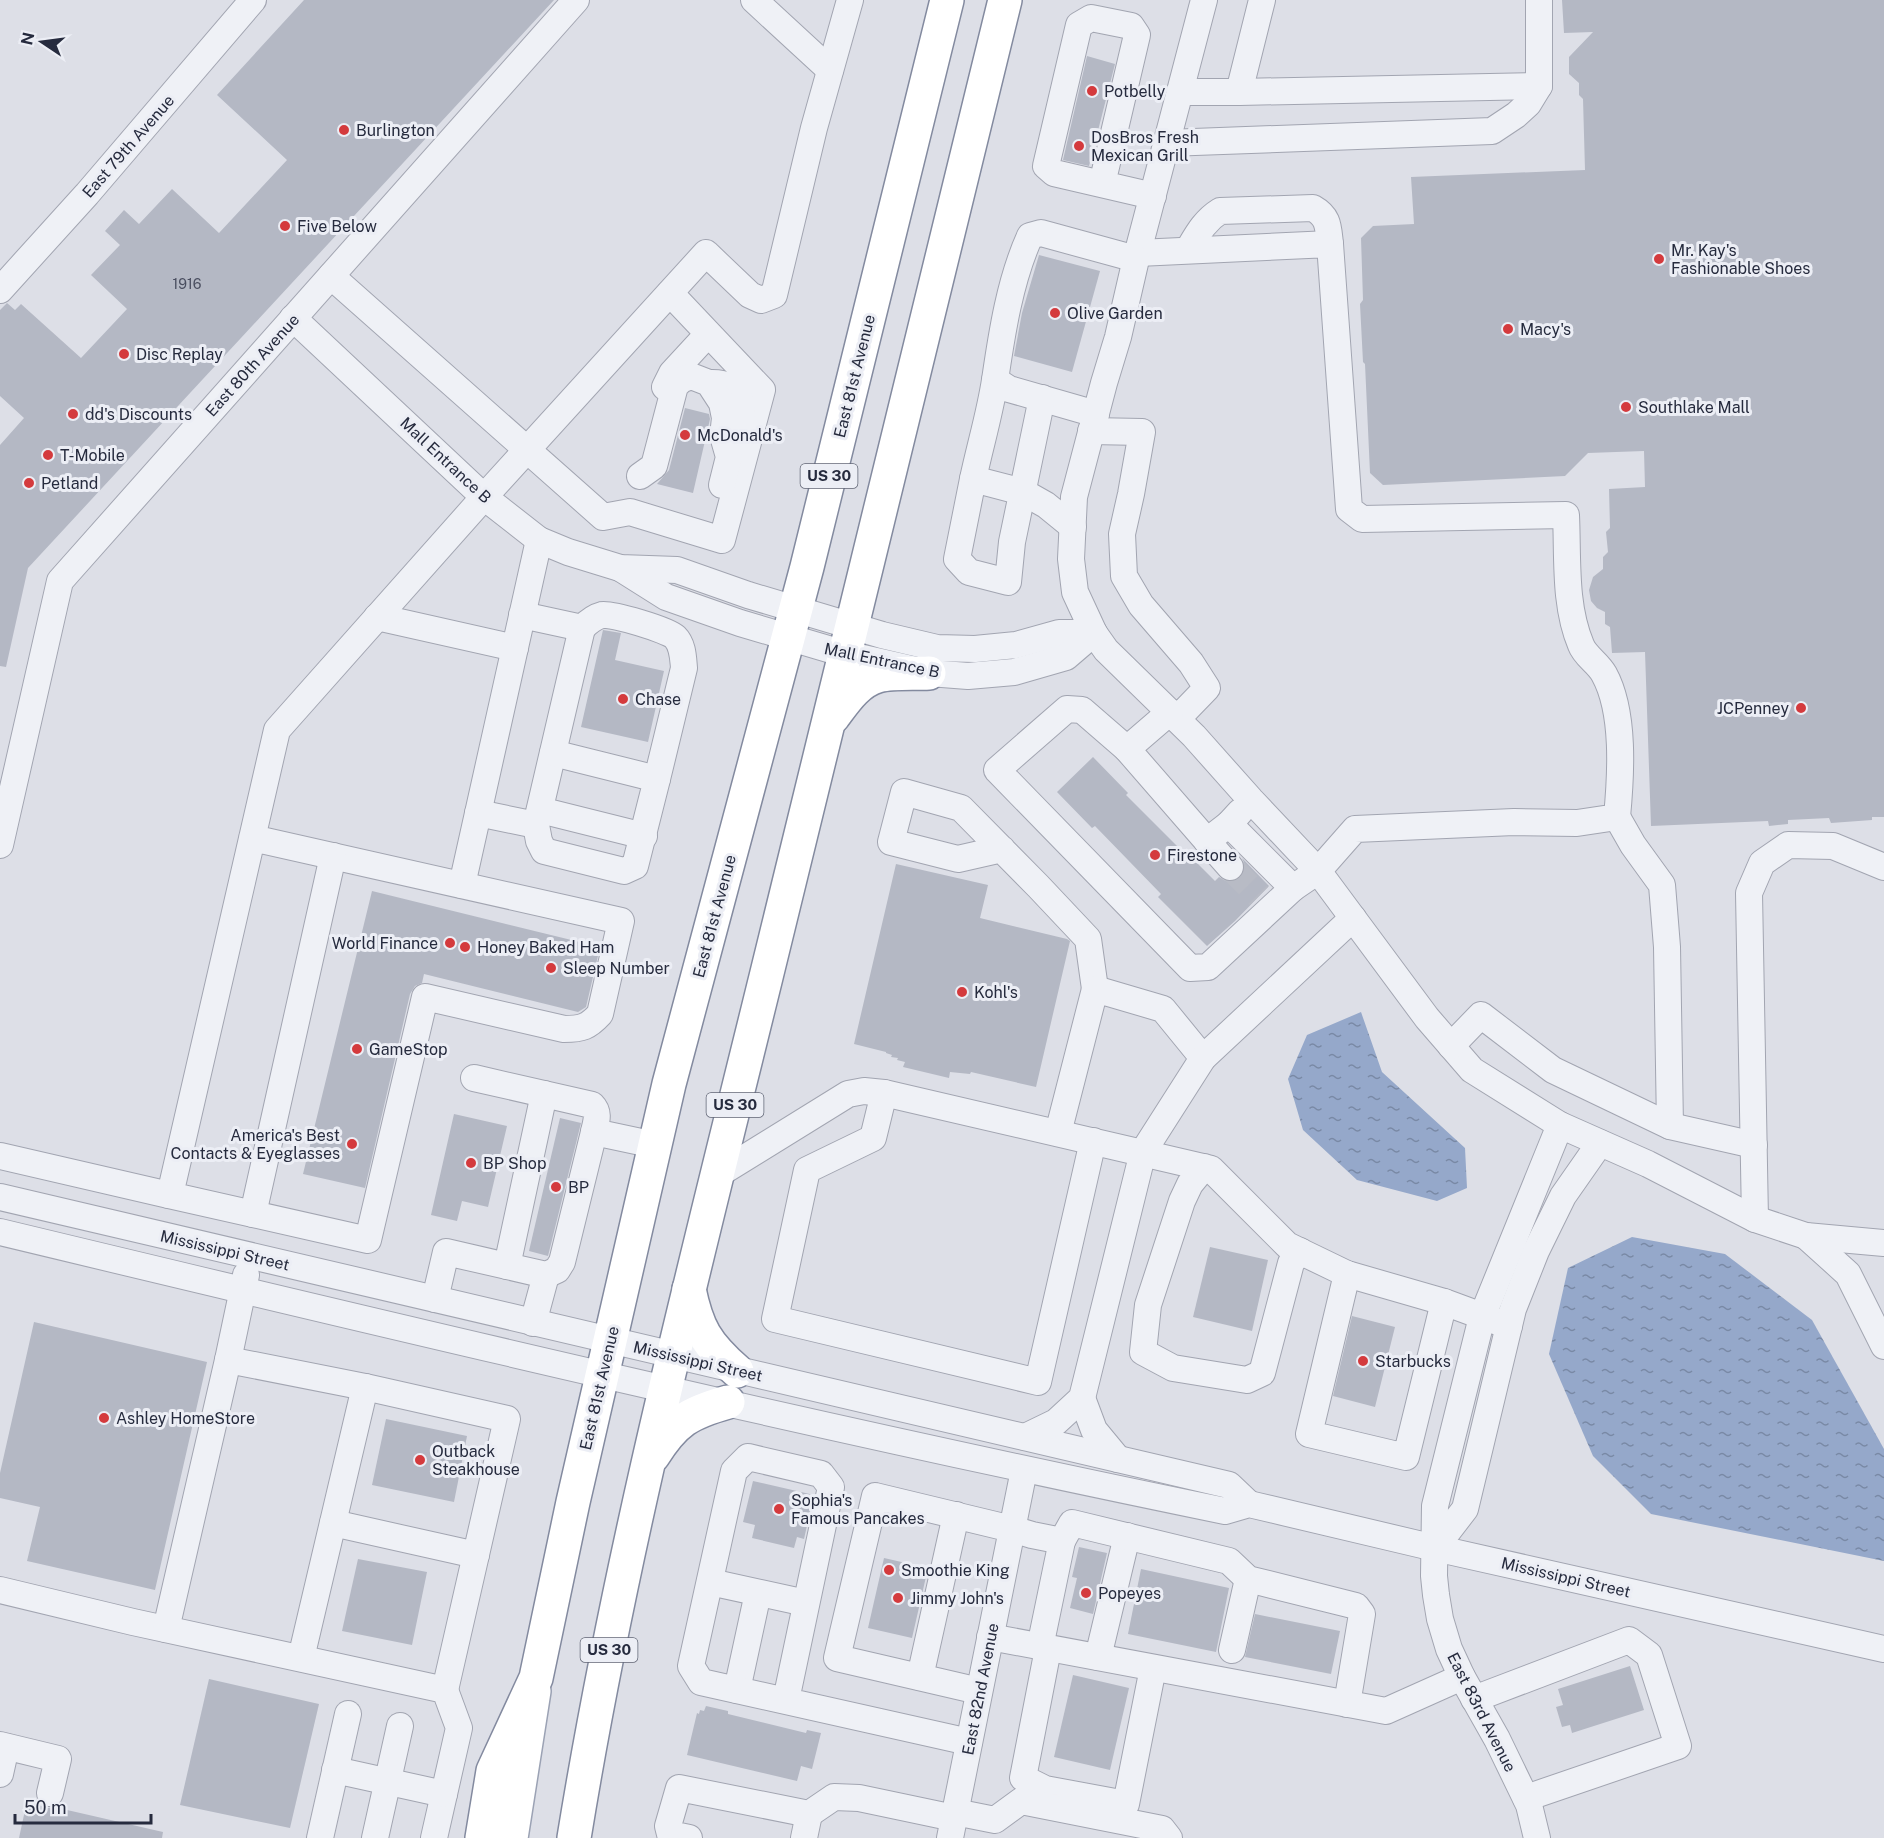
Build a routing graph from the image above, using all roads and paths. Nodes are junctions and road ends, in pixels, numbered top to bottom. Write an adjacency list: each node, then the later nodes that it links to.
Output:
1 (253, 0): 21 (street, East 79th Avenue)
2 (576, 0): 20 (street, East 80th Avenue)
3 (754, 0): 10 (street)
4 (850, 0): 10 (street)
5 (947, 0): 39 (main road, East 81st Avenue / US 30)
6 (1005, 0): 42 (main road, US 30)
7 (1204, 0): 12 (street)
8 (1262, 0): 13 (street)
9 (1539, 0): 11 (street)
10 (830, 70): 22 (street)
11 (1539, 86): 13 (street); 14 (street)
12 (1180, 92): 13 (street); 14 (street)
13 (1239, 92)
14 (1167, 143): 16 (street)
15 (1102, 184): 15 (street); 16 (street)
16 (1153, 196): 19 (street)
17 (1330, 244): 18 (street); 18 (street); 53 (street)
18 (1188, 250): 19 (street)
19 (1137, 256): 25 (street); 27 (street)
20 (331, 276): 23 (street, East 80th Avenue); 28 (street)
21 (0, 290)
22 (670, 293): 24 (street); 28 (street)
23 (293, 318): 32 (street, Mall Entrance B); 58 (street, East 80th Avenue)
24 (708, 333): 29 (street); 33 (street)
25 (995, 380): 26 (street); 30 (street)
26 (1042, 398): 27 (street); 31 (street)
27 (1094, 422): 35 (street); 45 (street)
28 (527, 450): 32 (street); 34 (street)
29 (640, 476): 33 (street); 34 (street)
30 (973, 479): 31 (street); 31 (street)
31 (1023, 492): 35 (street)
32 (484, 497): 36 (street, Mall Entrance B); 38 (street)
33 (732, 504): 34 (street)
34 (630, 512)
35 (1073, 527): 41 (street)
36 (539, 540): 37 (street); 39 (street, Mall Entrance B)
37 (522, 615): 40 (street); 43 (street)
38 (377, 617): 43 (street); 56 (street)
39 (791, 623): 42 (street, Mall Entrance B); 79 (main road, East 81st Avenue / US 30)
40 (582, 628): 48 (street); 49 (street)
41 (1094, 633): 42 (street, Mall Entrance B); 44 (street, Mall Entrance B); 45 (street)
42 (849, 640): 44 (street, Mall Entrance B); 46 (main road, US 30)
43 (515, 648): 51 (street)
44 (929, 673): 46 (main road)
45 (1173, 716): 47 (street); 50 (street)
46 (829, 723): 84 (main road, US 30)
47 (1127, 749): 57 (street); 65 (street)
48 (553, 753): 49 (street); 52 (street)
49 (657, 779): 55 (street)
50 (1251, 800): 54 (street); 63 (street)
51 (478, 813): 52 (street); 64 (street)
52 (538, 817): 55 (street); 55 (street)
53 (1617, 817): 63 (street); 74 (street)
54 (1229, 824): 57 (street); 65 (street)
55 (644, 836)
56 (252, 838): 60 (street); 85 (street)
57 (1207, 841): 61 (street)
58 (0, 845)
59 (1002, 849): 67 (street)
60 (333, 856): 64 (street); 87 (street)
61 (1230, 867)
62 (1884, 867): 80 (street)
63 (1318, 871): 65 (street); 66 (street)
64 (462, 885): 87 (street)
65 (1293, 888)
66 (1353, 918): 68 (street); 69 (street)
67 (1095, 989): 69 (street); 76 (street)
68 (1451, 1047): 73 (street); 74 (street)
69 (1203, 1058): 81 (street)
70 (474, 1078): 72 (street)
71 (884, 1093): 76 (street); 77 (street); 84 (street)
72 (544, 1094): 75 (street); 94 (street)
73 (1560, 1125): 78 (street); 102 (street, East 83rd Avenue)
74 (1670, 1126): 80 (street)
75 (594, 1132): 79 (street); 96 (street)
76 (1058, 1133): 77 (street)
77 (1093, 1141): 81 (street)
78 (1600, 1143): 88 (street); 104 (street)
79 (655, 1145): 105 (main road, East 81st Avenue / US 30)
80 (1754, 1145): 88 (street)
81 (1143, 1152): 83 (street); 113 (street)
82 (0, 1156): 85 (street)
83 (1204, 1167): 92 (street); 92 (street)
84 (717, 1175): 97 (main road, US 30)
85 (170, 1195): 87 (street)
86 (0, 1197): 93 (street, Mississippi Street)
87 (253, 1214)
88 (1755, 1219): 90 (street)
89 (0, 1232): 98 (street, Mississippi Street)
90 (1806, 1236): 91 (street); 101 (street)
91 (1884, 1243)
92 (1300, 1251): 95 (street)
93 (250, 1256): 98 (street); 99 (street, Mississippi Street)
94 (507, 1266): 96 (street); 99 (street)
95 (1347, 1274): 100 (street); 100 (street)
96 (546, 1275): 103 (street)
97 (689, 1289): 107 (main road, US 30); 109 (main road)
98 (242, 1290): 108 (street); 110 (street, Mississippi Street)
99 (435, 1299): 103 (street, Mississippi Street)
100 (1444, 1302): 102 (street)
101 (1874, 1306): 106 (street)
102 (1482, 1317): 104 (street); 125 (street, East 83rd Avenue)
103 (533, 1323): 105 (street, Mississippi Street)
104 (1509, 1326): 125 (street)
105 (610, 1341): 107 (street, Mississippi Street); 110 (main road, East 81st Avenue / US 30)
106 (1884, 1346)
107 (672, 1356): 109 (street, Mississippi Street); 112 (main road, US 30)
108 (228, 1360): 111 (street); 132 (street)
109 (737, 1371): 115 (street, Mississippi Street)
110 (602, 1374): 112 (street, Mississippi Street); 141 (main road, East 81st Avenue / US 30)
111 (365, 1387): 121 (street); 126 (street)
112 (665, 1388): 114 (street, Mississippi Street); 117 (main road, US 30)
113 (1082, 1398): 115 (street); 116 (street)
114 (728, 1402): 117 (main road); 118 (street, Mississippi Street)
115 (1025, 1437): 116 (street, Mississippi Street)
116 (1118, 1459): 119 (street, Mississippi Street)
117 (649, 1462): 166 (main road, US 30)
118 (1024, 1470): 119 (street, Mississippi Street); 122 (street, East 82nd Avenue)
119 (1249, 1504): 125 (street, Mississippi Street)
120 (956, 1515): 122 (street); 140 (street); 140 (street)
121 (333, 1523): 126 (street); 138 (street)
122 (1012, 1529): 124 (street); 133 (street, East 82nd Avenue)
123 (1127, 1536): 124 (street); 127 (street); 137 (street)
124 (1062, 1541): 134 (street)
125 (1435, 1548): 135 (street, Mississippi Street); 142 (street, East 83rd Avenue)
126 (476, 1555): 143 (street)
127 (1248, 1579): 136 (street); 147 (street)
128 (710, 1582): 130 (street); 131 (street); 144 (street)
129 (0, 1590): 132 (street)
130 (758, 1593): 131 (street); 144 (street)
131 (806, 1603): 146 (street)
132 (166, 1629): 138 (street)
133 (990, 1637): 134 (street); 145 (street, East 82nd Avenue)
134 (1044, 1648): 137 (street); 139 (street)
135 (1884, 1649)
136 (1232, 1650)
137 (1098, 1657): 139 (street)
138 (301, 1658): 143 (street)
139 (1153, 1668): 147 (street)
140 (920, 1677): 145 (street)
141 (536, 1678): 164 (main road); 165 (main road, East 81st Avenue / US 30)
142 (1468, 1688): 147 (street); 157 (street, East 83rd Avenue); 157 (street)
143 (445, 1690): 156 (street)
144 (737, 1690): 146 (street)
145 (979, 1691): 150 (street, East 82nd Avenue)
146 (786, 1700): 150 (street)
147 (1347, 1704)
148 (348, 1714): 152 (street)
149 (400, 1726): 154 (street)
150 (969, 1742): 158 (street, East 82nd Avenue)
151 (3, 1746): 153 (street); 155 (street)
152 (335, 1770): 154 (street); 161 (street)
153 (0, 1774)
154 (387, 1781): 156 (street); 162 (street)
155 (50, 1793)
156 (444, 1794): 163 (street)
157 (1526, 1798): 169 (street, East 83rd Avenue)
158 (953, 1823): 159 (street); 160 (street)
159 (806, 1826): 167 (street)
160 (1000, 1829): 168 (street)
161 (320, 1838)
162 (375, 1838)
163 (434, 1838)
164 (482, 1838)
165 (511, 1838)
166 (574, 1838)
167 (689, 1838)
168 (1169, 1838)
169 (1537, 1838)

